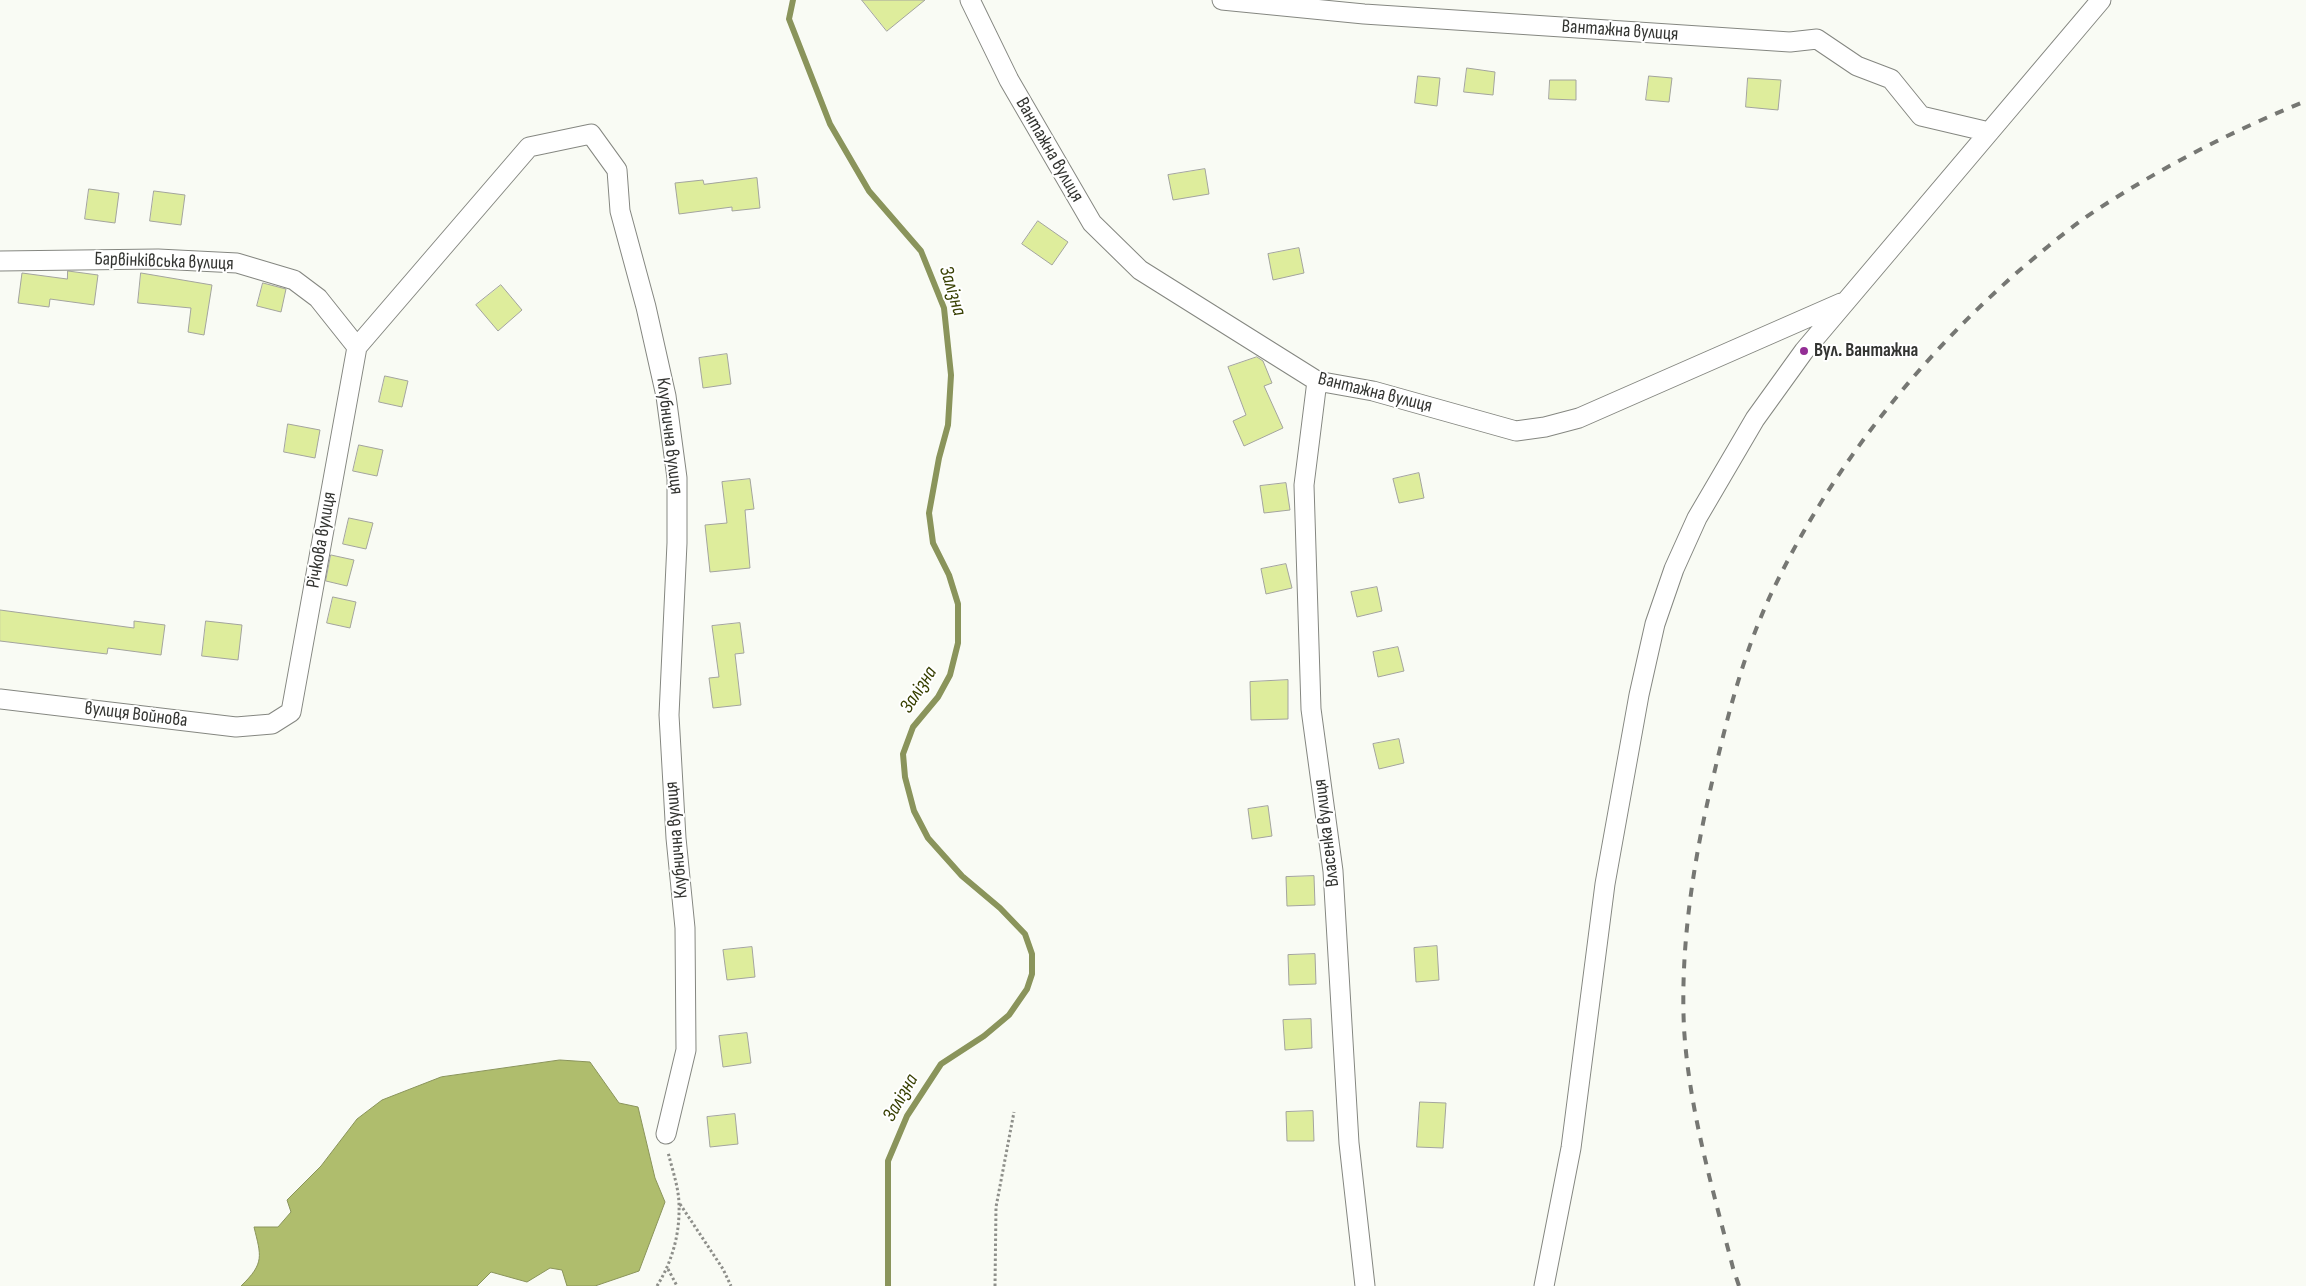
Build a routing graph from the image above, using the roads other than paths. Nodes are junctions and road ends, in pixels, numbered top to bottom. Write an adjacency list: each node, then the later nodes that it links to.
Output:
1 (970, 0): 8 (street, Вантажна вулиця)
2 (1222, 0): 4 (street, Вантажна вулиця)
3 (2101, 0): 4 (street)
4 (1989, 132): 6 (street)
5 (0, 260): 7 (street, Барвінківська вулиця)
6 (1844, 302): 8 (street, Вантажна вулиця); 13 (street)
7 (357, 346): 10 (street, Річкова вулиця); 11 (street, Клубнична вулиця)
8 (1317, 381): 12 (street, Власенка вулиця)
9 (0, 699): 10 (street, вулиця Войнова)
10 (272, 724)
11 (666, 1134)
12 (1365, 1286)
13 (1544, 1286)

